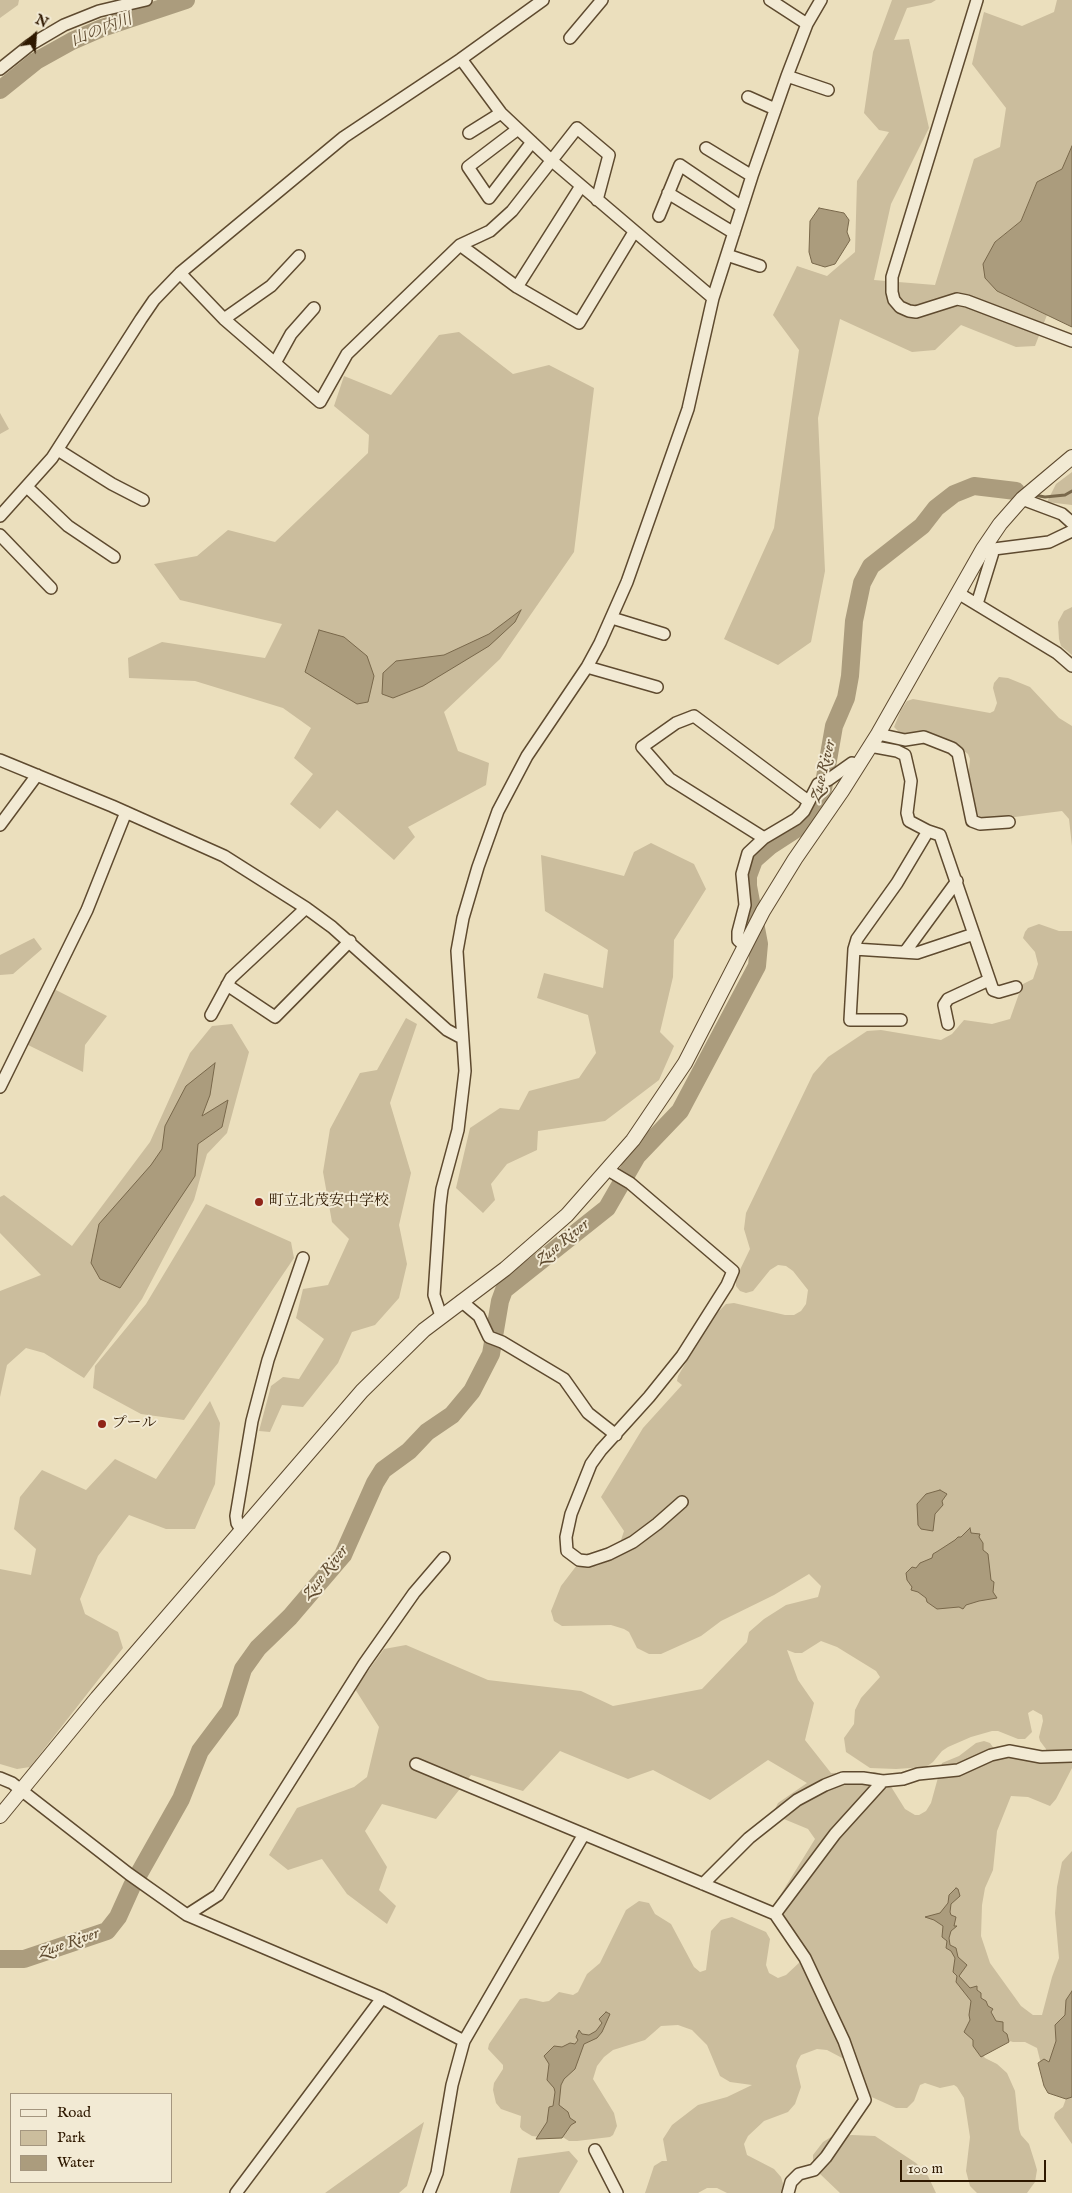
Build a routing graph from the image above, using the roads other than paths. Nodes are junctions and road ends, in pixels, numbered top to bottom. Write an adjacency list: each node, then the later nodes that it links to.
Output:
1 (146, 0): 10 (street)
2 (543, 0): 9 (street)
3 (602, 0): 8 (street)
4 (770, 0): 7 (street)
5 (821, 0): 7 (street)
6 (977, 0): 38 (street)
7 (807, 24): 11 (street)
8 (570, 38)
9 (461, 59): 15 (street); 33 (street)
10 (0, 69)
11 (787, 76): 12 (street); 14 (street)
12 (828, 90)
13 (748, 97): 14 (street)
14 (776, 109): 21 (street)
15 (501, 113): 16 (street); 17 (street)
16 (518, 129): 18 (street); 18 (street)
17 (470, 133)
18 (532, 142): 20 (street)
19 (706, 148): 21 (street)
20 (552, 160): 22 (street); 24 (street); 29 (street)
21 (752, 176): 25 (street)
22 (582, 186): 24 (street); 34 (street)
23 (668, 193): 25 (street); 26 (street); 28 (street)
24 (597, 200): 27 (street)
25 (742, 207): 28 (street)
26 (659, 216)
27 (634, 232): 34 (street); 35 (street)
28 (734, 233): 30 (street)
29 (460, 246): 34 (street); 39 (street)
30 (727, 255): 32 (street); 35 (street)
31 (300, 256): 37 (street)
32 (760, 266)
33 (180, 273): 37 (street); 40 (street)
34 (517, 288)
35 (713, 298): 54 (street)
36 (314, 308): 39 (street)
37 (224, 319): 39 (street)
38 (1072, 341)
39 (275, 363)
40 (58, 450): 42 (street); 43 (street)
41 (1072, 457): 44 (street)
42 (27, 486): 45 (street); 50 (street)
43 (143, 500)
44 (1022, 500): 46 (street); 49 (street)
45 (0, 516)
46 (1072, 523)
47 (1072, 531): 49 (street)
48 (0, 535): 51 (street)
49 (988, 549): 52 (street); 53 (street)
50 (114, 557)
51 (52, 588)
52 (958, 593): 53 (street); 59 (street)
53 (977, 604): 56 (street)
54 (612, 618): 55 (street); 57 (street)
55 (664, 634)
56 (1072, 666)
57 (587, 667): 58 (street); 85 (street)
58 (657, 688)
59 (878, 734): 60 (street); 68 (street)
60 (870, 746): 62 (street); 70 (street)
61 (0, 760): 63 (street)
62 (859, 765): 64 (street); 65 (street)
63 (37, 775): 67 (street); 69 (street)
64 (826, 780): 65 (street); 66 (street)
65 (842, 791): 76 (street)
66 (808, 801): 71 (street); 71 (street)
67 (126, 812): 73 (street); 86 (street)
68 (1009, 822)
69 (0, 825)
70 (928, 831): 72 (street); 77 (street)
71 (764, 838): 76 (street)
72 (957, 881): 74 (street); 78 (street)
73 (306, 908): 75 (street); 80 (street)
74 (974, 934): 78 (street); 79 (street)
75 (350, 941): 80 (street); 85 (street)
76 (747, 942): 87 (street)
77 (854, 949): 78 (street); 83 (street)
78 (905, 952)
79 (988, 980): 81 (street); 84 (street)
80 (226, 985): 82 (street)
81 (1016, 987)
82 (211, 1015)
83 (901, 1020)
84 (948, 1024)
85 (462, 1038): 90 (street)
86 (0, 1086)
87 (613, 1172): 89 (street); 91 (street)
88 (303, 1258): 93 (street)
89 (461, 1301): 90 (street); 91 (street)
90 (441, 1316): 93 (street)
91 (616, 1435): 92 (street)
92 (682, 1502)
93 (242, 1531): 99 (street)
94 (444, 1558): 104 (street)
95 (1072, 1756): 98 (street)
96 (416, 1764): 101 (street)
97 (0, 1778): 99 (street)
98 (883, 1781): 102 (street); 103 (street)
99 (20, 1792): 100 (street); 104 (street)
100 (0, 1816)
101 (584, 1834): 102 (street); 106 (street)
102 (703, 1884): 103 (street)
103 (775, 1914): 111 (street)
104 (187, 1915): 105 (street)
105 (382, 1998): 106 (street); 108 (street)
106 (464, 2040): 109 (street)
107 (595, 2150): 110 (street)
108 (236, 2193)
109 (429, 2193)
110 (617, 2193)
111 (788, 2193)

